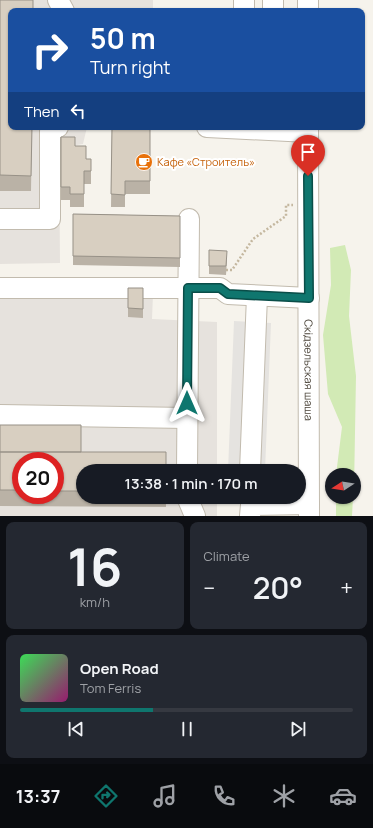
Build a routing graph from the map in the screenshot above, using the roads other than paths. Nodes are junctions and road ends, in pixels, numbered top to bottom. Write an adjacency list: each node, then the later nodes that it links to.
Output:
1 (52, 130): 3 (street)
2 (307, 130): 8 (street, Скідзельская шаша)
3 (0, 219)
4 (189, 219): 6 (street)
5 (0, 288): 6 (street)
6 (188, 288): 7 (street); 10 (street)
7 (257, 296): 8 (street); 12 (street)
8 (309, 298): 15 (street, Скідзельская шаша)
9 (0, 415): 10 (street)
10 (187, 418): 11 (street)
11 (187, 464)
12 (250, 464)
13 (190, 504): 16 (street)
14 (250, 506): 15 (street)
15 (309, 510)
16 (195, 516)

